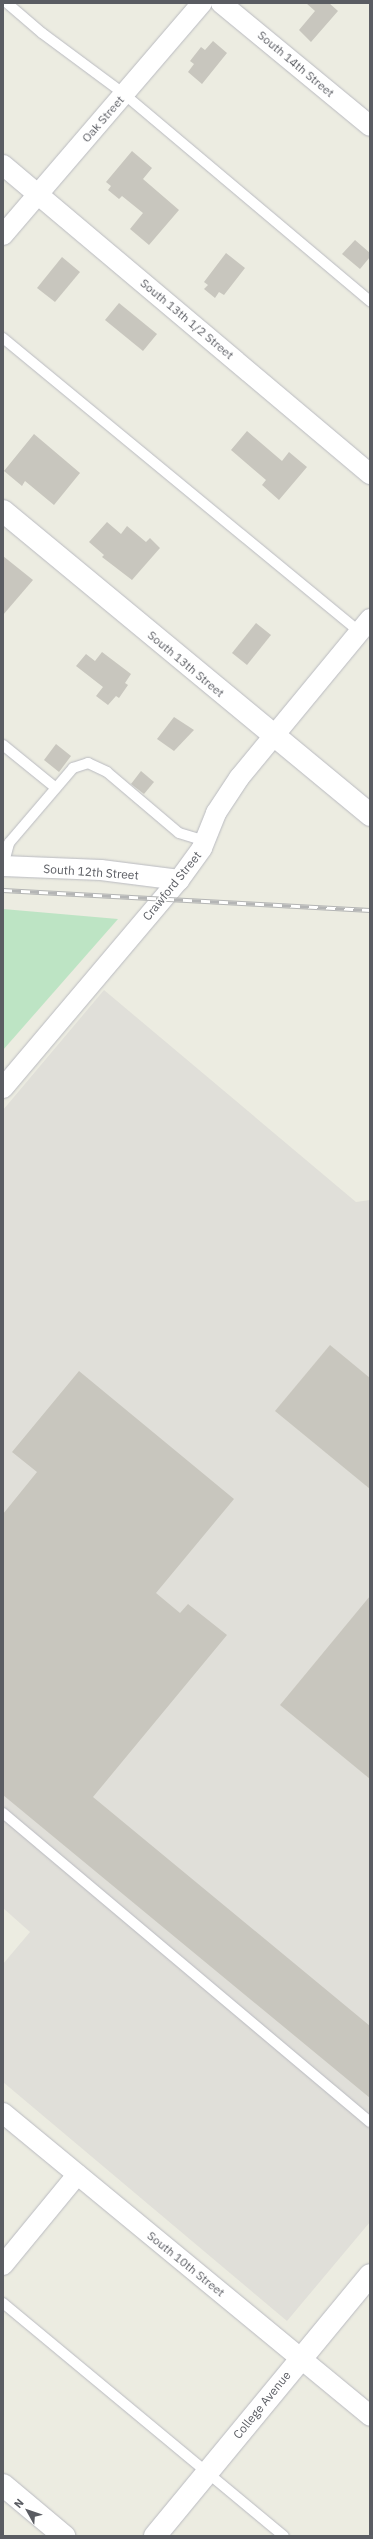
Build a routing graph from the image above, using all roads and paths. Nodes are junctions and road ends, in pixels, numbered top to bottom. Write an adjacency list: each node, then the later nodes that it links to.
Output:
1 (8, 3): 4 (lane)
2 (202, 3): 4 (street, Oak Street)
3 (221, 3): 5 (street, South 14th Street)
4 (124, 94): 7 (street, Oak Street); 9 (lane)
5 (370, 126)
6 (3, 165): 7 (street, South 13th 1/2 Street)
7 (39, 194): 8 (street, Oak Street); 11 (street, South 13th 1/2 Street)
8 (3, 235)
9 (370, 301)
10 (3, 338): 13 (lane)
11 (370, 474)
12 (3, 511): 14 (main road, South 13th Street)
13 (365, 625): 14 (street, Crawford Street)
14 (272, 735): 17 (main road, South 13th Street); 18 (street, Crawford Street)
15 (3, 745): 16 (lane)
16 (56, 788): 18 (lane); 19 (lane)
17 (370, 816)
18 (205, 841): 20 (street, Crawford Street)
19 (3, 866): 20 (street, South 12th Street)
20 (179, 880): 21 (street, Crawford Street)
21 (3, 1088)
22 (3, 1813): 24 (lane)
23 (3, 2113): 25 (street, South 10th Street)
24 (370, 2122)
25 (77, 2175): 26 (street); 29 (street, South 10th Street)
26 (3, 2265)
27 (370, 2275): 29 (main road, College Avenue)
28 (3, 2303): 31 (lane)
29 (301, 2358): 30 (street, South 10th Street); 31 (main road, College Avenue)
30 (370, 2416)
31 (208, 2472): 34 (main road, College Avenue); 35 (lane)
32 (3, 2485): 33 (main road)
33 (64, 2536)
34 (155, 2536)
35 (284, 2536)

